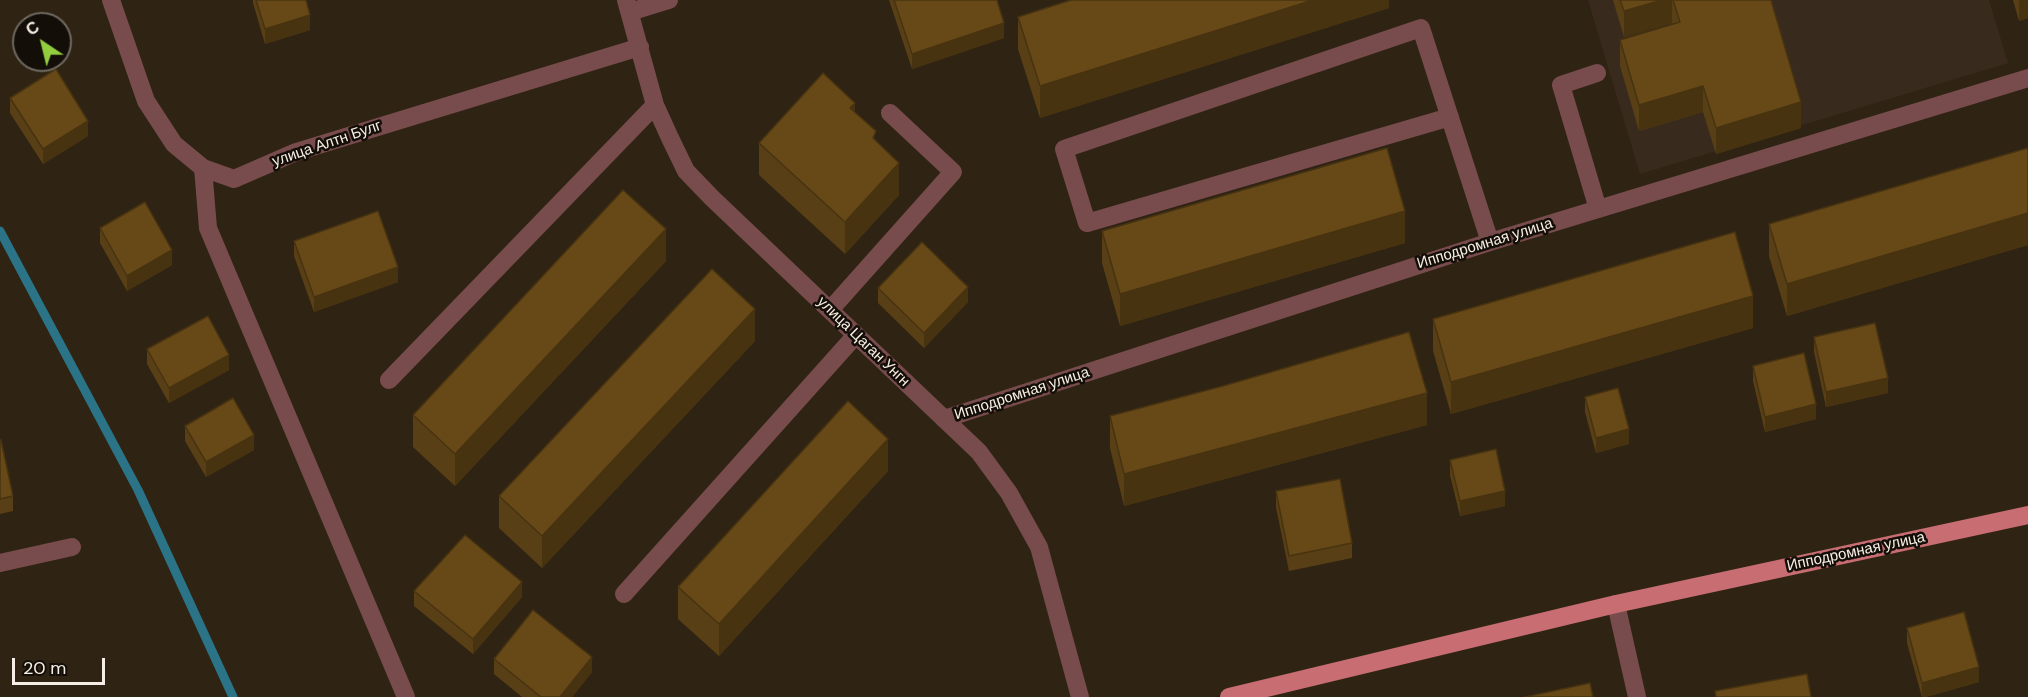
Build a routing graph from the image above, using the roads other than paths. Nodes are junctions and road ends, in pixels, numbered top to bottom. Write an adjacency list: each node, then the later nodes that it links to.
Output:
1 (111, 0): 10 (street, улица Алтн Булг)
2 (669, 0): 3 (street)
3 (628, 6): 4 (street, улица Цаган Унгн)
4 (640, 47): 7 (street, улица Цаган Унгн); 10 (street, улица Алтн Булг)
5 (1597, 73): 11 (street)
6 (2028, 78): 11 (street, Ипподромная улица)
7 (656, 105): 13 (street, улица Цаган Унгн); 15 (street)
8 (890, 113): 13 (street)
9 (1450, 117): 9 (street); 12 (street)
10 (203, 168): 22 (street)
11 (1598, 209): 12 (street, Ипподромная улица)
12 (1490, 242): 16 (street, Ипподромная улица)
13 (830, 310): 14 (street, улица Цаган Унгн)
14 (856, 335): 16 (street, улица Цаган Унгн); 20 (street)
15 (389, 380)
16 (944, 419): 23 (street, улица Цаган Унгн)
17 (2028, 515): 21 (main road, Ипподромная улица)
18 (72, 547): 19 (street)
19 (0, 563)
20 (624, 594)
21 (1616, 604): 24 (main road, Ипподромная улица); 25 (street)
22 (406, 697)
23 (1080, 697)
24 (1229, 697)
25 (1637, 697)

